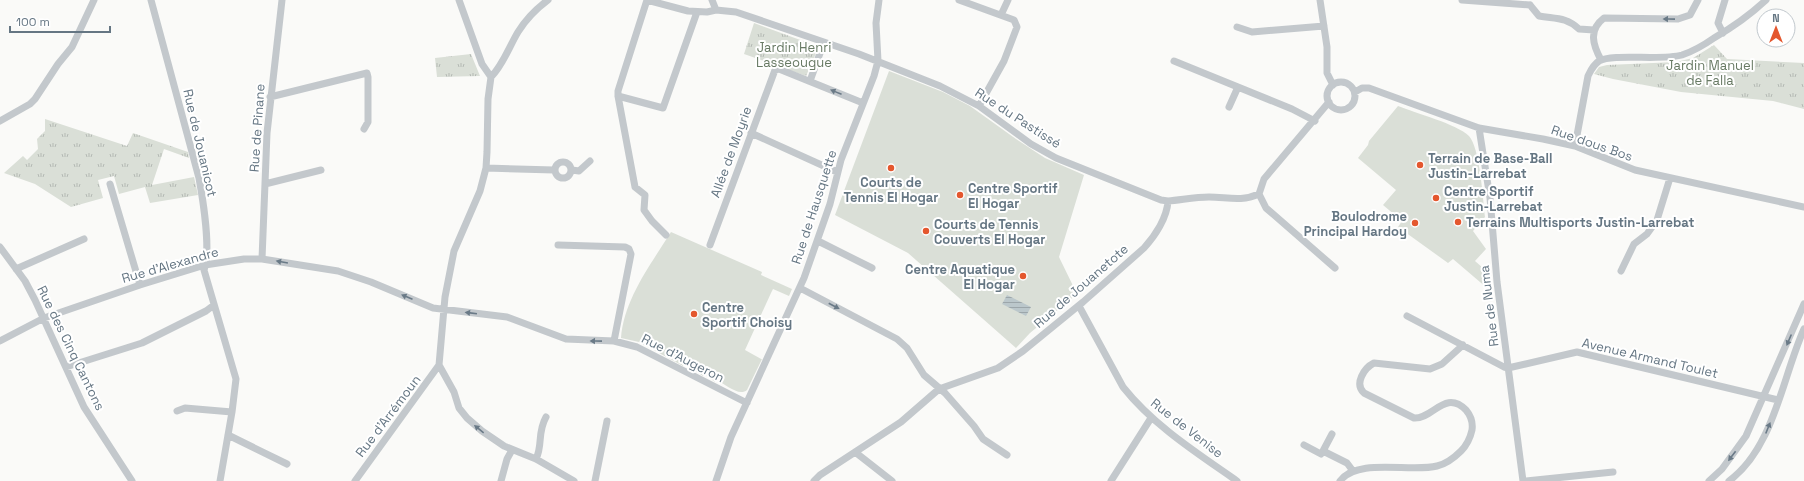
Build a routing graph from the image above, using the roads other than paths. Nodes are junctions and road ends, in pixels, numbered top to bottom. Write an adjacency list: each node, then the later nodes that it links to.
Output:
1 (94, 0): 39 (street)
2 (151, 0): 64 (street, Rue de Jouanicot)
3 (282, 0): 34 (street, Rue de Pinane)
4 (459, 0): 28 (street)
5 (548, 0): 28 (street)
6 (647, 0): 18 (street, Rue du Pastissé); 33 (street)
7 (712, 0): 17 (street)
8 (880, 0): 26 (street, Rue de Hausquette)
9 (959, 0): 19 (street)
10 (1008, 0): 19 (street)
11 (1320, 0): 20 (street)
12 (1462, 0): 16 (street)
13 (1698, 0): 22 (street, one-way to 22)
14 (1725, 0): 23 (street)
15 (1766, 0): 23 (street)
16 (1531, 3): 22 (street)
17 (716, 10): 18 (street, Rue du Pastissé); 24 (street, Rue du Pastissé)
18 (697, 12): 33 (street)
19 (1001, 15): 37 (street)
20 (1324, 26): 21 (street); 30 (street)
21 (1237, 27)
22 (1594, 30): 25 (street)
23 (1723, 33): 25 (street)
24 (824, 42): 26 (street, Rue du Pastissé); 29 (street)
25 (1601, 60): 44 (street)
26 (878, 61): 36 (street, Rue de Hausquette); 37 (street, Rue du Pastissé)
27 (1174, 61): 31 (street)
28 (491, 77): 46 (street)
29 (810, 81): 36 (street, one-way to 29); 43 (street, Allée de Moyrie)
30 (1333, 85): 32 (street); 35 (street)
31 (1238, 87): 38 (street); 40 (street)
32 (1355, 92): 35 (street); 41 (street, Rue dous Bos)
33 (618, 96): 57 (street)
34 (270, 97): 42 (street); 53 (street, Rue de Pinane)
35 (1329, 102): 40 (street)
36 (863, 103): 50 (street, Rue de Hausquette)
37 (979, 106): 55 (street, Rue du Pastissé)
38 (1229, 107)
39 (0, 121)
40 (1315, 121): 54 (street)
41 (1479, 128): 44 (street, Rue dous Bos); 83 (street, Rue de Numa)
42 (364, 130)
43 (751, 133): 50 (street); 61 (street, Allée de Moyrie)
44 (1575, 146): 51 (street, Rue dous Bos)
45 (590, 160): 49 (street)
46 (486, 168): 48 (street); 74 (street)
47 (321, 170): 53 (street)
48 (554, 170): 49 (street); 49 (street)
49 (572, 170)
50 (837, 172): 59 (street, Rue de Hausquette)
51 (1670, 178): 56 (street, Rue dous Bos); 68 (street)
52 (110, 184): 69 (street)
53 (265, 184): 63 (street, Rue de Pinane)
54 (1258, 194): 55 (street); 66 (street)
55 (1168, 201): 73 (street, Rue de Jouanetote)
56 (1804, 207)
57 (666, 235)
58 (84, 239): 67 (street)
59 (818, 241): 65 (street); 70 (street, Rue de Hausquette)
60 (558, 245): 79 (street)
61 (710, 245)
62 (0, 247): 67 (street, Rue des Cinq Cantons)
63 (262, 259): 64 (street, Rue d'Alexandre); 74 (street, Rue d'Alexandre, one-way to 63)
64 (206, 265): 69 (street, Rue d'Alexandre); 72 (street, Rue de Jouanicot)
65 (872, 268)
66 (1335, 268)
67 (16, 269): 76 (street, Rue des Cinq Cantons)
68 (1621, 271)
69 (140, 285): 76 (street, Rue d'Alexandre)
70 (800, 288): 84 (street, one-way to 84); 87 (street, Rue de Hausquette)
71 (1804, 304): 85 (street, one-way to 85)
72 (214, 305): 82 (street); 89 (street, Rue de Jouanicot)
73 (1078, 306): 84 (street, Rue de Jouanetote); 91 (street, Rue de Venise)
74 (443, 310): 79 (street, Rue d'Augeron, one-way to 74); 81 (street)
75 (1407, 316): 80 (street)
76 (44, 318): 78 (street, Rue d'Alexandre); 82 (street, Rue des Cinq Cantons)
77 (1804, 329): 86 (street)
78 (0, 341)
79 (614, 341): 87 (street, Rue d'Augeron)
80 (1463, 345): 83 (street); 102 (street)
81 (439, 365): 96 (street, one-way to 81); 106 (street, Rue d'Arrémoun)
82 (66, 367): 104 (street, Rue des Cinq Cantons)
83 (1508, 368): 85 (street, Avenue Armand Toulet); 116 (street, Rue de Numa)
84 (939, 389): 98 (street, Rue de Jouanetote); 99 (street)
85 (1764, 397): 86 (street, Avenue Armand Toulet); 118 (street, one-way to 118)
86 (1778, 400): 119 (street, one-way to 86)
87 (747, 403): 110 (street, Rue de Hausquette)
88 (177, 411): 89 (street)
89 (232, 412): 94 (street, Rue de Jouanicot)
90 (546, 418): 100 (street)
91 (1151, 418): 113 (street); 114 (street, Rue de Venise)
92 (607, 421): 109 (street)
93 (1332, 434): 97 (street)
94 (228, 435): 101 (street); 105 (street, Rue de Jouanicot)
95 (1304, 445): 97 (street)
96 (512, 450): 100 (street); 107 (street)
97 (1323, 451): 102 (street)
98 (855, 452): 111 (street, Rue de Jouanetote); 112 (street)
99 (1007, 455)
100 (536, 459): 108 (street)
101 (287, 464)
102 (1353, 471): 115 (street)
103 (1613, 472): 117 (street)
104 (132, 481)
105 (220, 481)
106 (355, 481)
107 (501, 481)
108 (574, 481)
109 (596, 481)
110 (716, 481)
111 (814, 481)
112 (892, 481)
113 (1111, 481)
114 (1237, 481)
115 (1340, 481)
116 (1523, 481)
117 (1526, 481)
118 (1710, 481)
119 (1729, 481)

